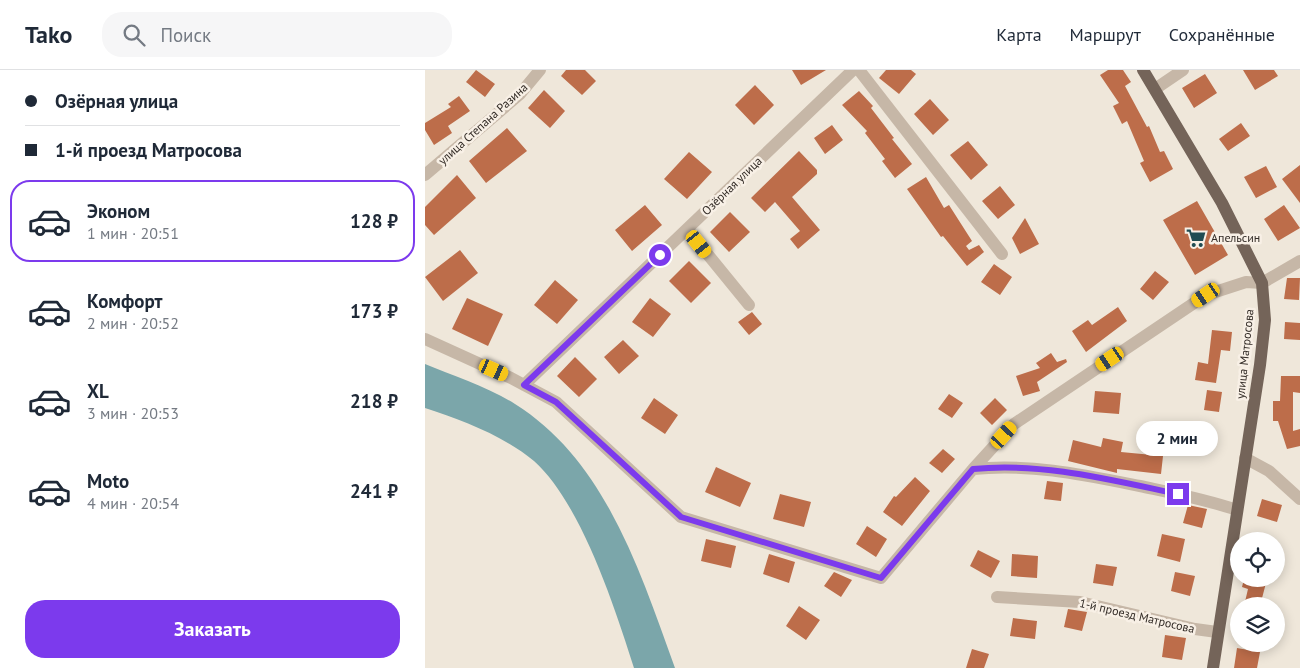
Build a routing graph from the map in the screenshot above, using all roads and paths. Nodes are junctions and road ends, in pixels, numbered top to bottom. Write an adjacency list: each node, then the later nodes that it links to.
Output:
1 (540, 70): 7 (street, улица Степана Разина)
2 (853, 70): 8 (street, Озёрная улица)
3 (859, 70): 9 (street)
4 (1143, 70): 6 (main road, улица Матросова)
5 (1183, 70): 6 (street)
6 (1155, 89): 11 (main road, улица Матросова)
7 (425, 176)
8 (687, 229): 12 (street); 14 (street, Озёрная улица)
9 (1002, 254)
10 (1300, 261): 11 (street)
11 (1262, 283): 15 (main road, улица Матросова); 16 (street)
12 (749, 305)
13 (425, 339): 14 (street)
14 (524, 385): 16 (street)
15 (1245, 458): 17 (street); 18 (main road, улица Матросова)
16 (973, 469): 18 (street)
17 (1300, 499)
18 (1237, 510): 20 (main road, улица Матросова)
19 (997, 597): 20 (street, 1-й проезд Матросова)
20 (1217, 632): 21 (main road, улица Матросова)
21 (1213, 668)

